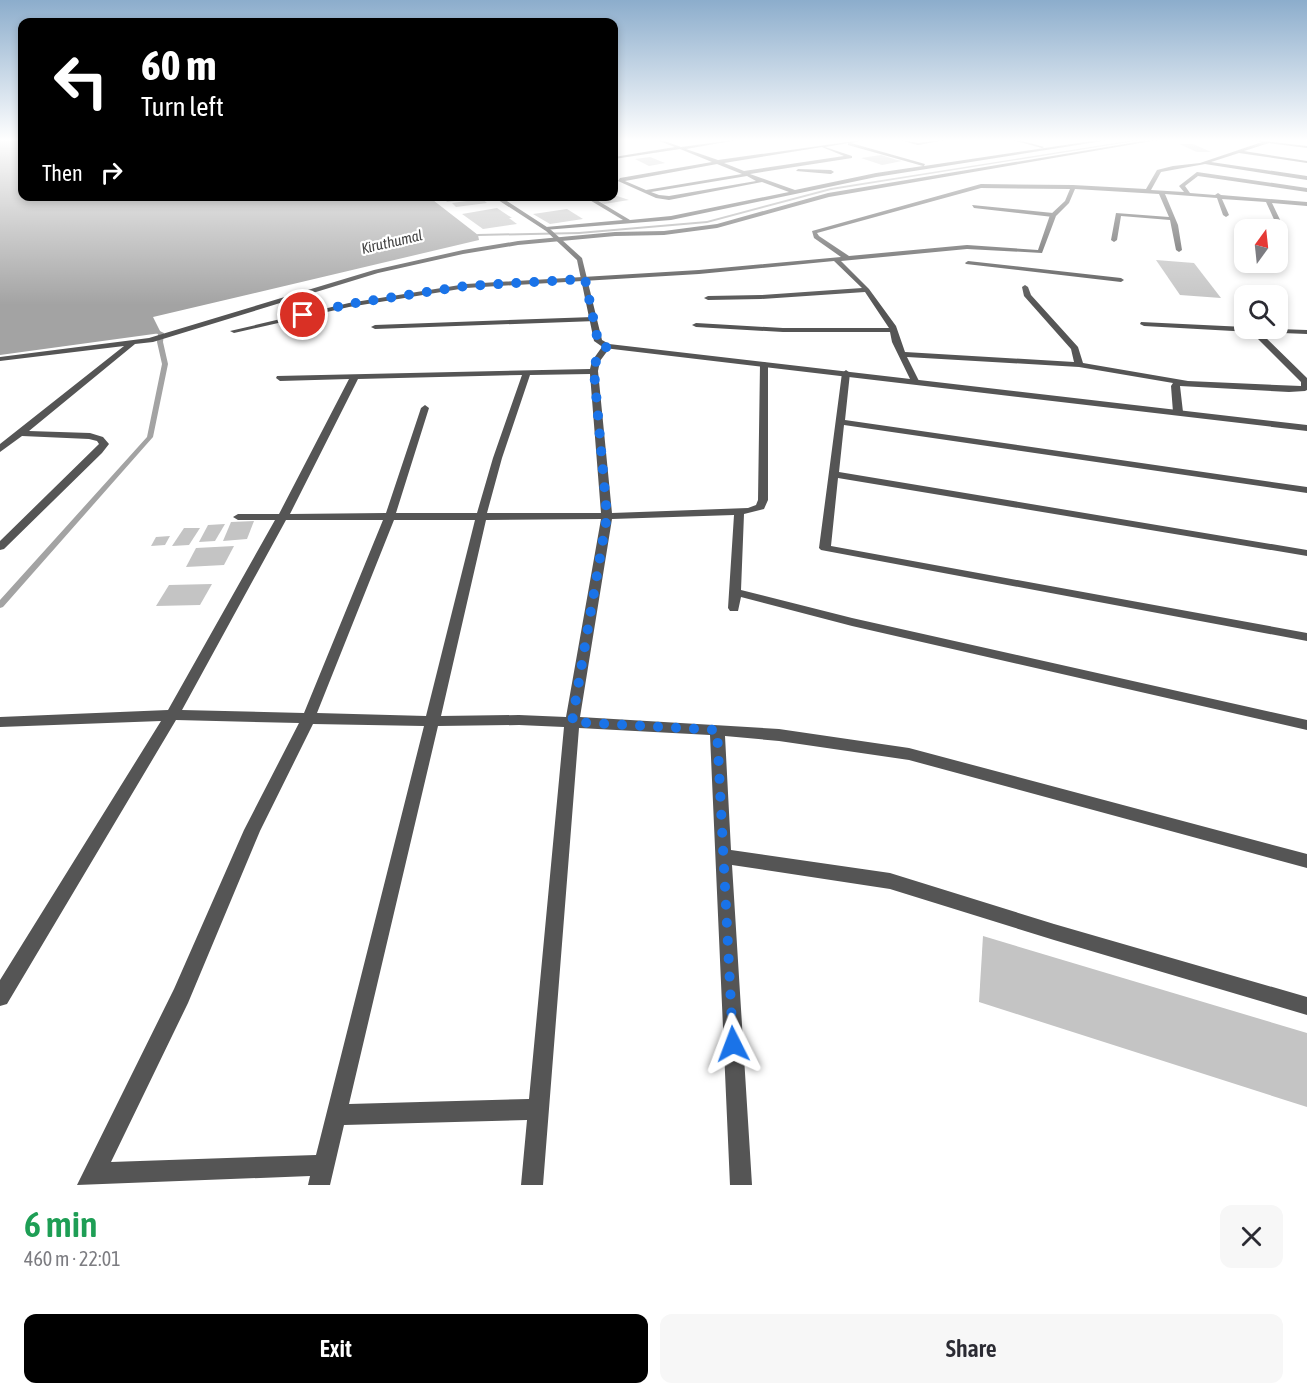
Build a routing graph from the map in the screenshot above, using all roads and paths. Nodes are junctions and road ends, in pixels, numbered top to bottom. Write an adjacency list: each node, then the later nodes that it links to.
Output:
1 (650, 194): 2 (street)
2 (695, 194)
3 (786, 194): 21 (street)
4 (832, 194): 22 (street)
5 (951, 194): 26 (street)
6 (1070, 194): 17 (street)
7 (1162, 194): 19 (street)
8 (1207, 194): 11 (street)
9 (1222, 194): 11 (street)
10 (1255, 194): 14 (street)
11 (1218, 195): 18 (street)
12 (502, 201): 22 (street)
13 (594, 201): 21 (street)
14 (1268, 201): 15 (street); 20 (street)
15 (1307, 204)
16 (974, 206): 17 (street)
17 (1053, 215): 25 (street)
18 (1226, 215)
19 (1173, 219): 23 (street); 24 (street)
20 (1277, 219)
21 (630, 222): 22 (street)
22 (551, 234): 30 (street); 45 (street)
23 (1114, 240)
24 (1179, 250)
25 (1032, 252): 26 (street); 29 (street)
26 (847, 258): 27 (street)
27 (835, 259): 30 (street); 33 (street)
28 (968, 263): 29 (street)
29 (1029, 270): 31 (street)
30 (585, 279): 35 (street); 41 (street)
31 (1121, 280)
32 (1024, 287): 50 (street)
33 (867, 290): 34 (street); 40 (street)
34 (708, 298)
35 (593, 319): 38 (street); 46 (street)
36 (1144, 324): 39 (street)
37 (696, 325): 40 (street)
38 (375, 327)
39 (1234, 329)
40 (893, 330): 47 (street)
41 (234, 331)
42 (1288, 331): 43 (street)
43 (1307, 332)
44 (1263, 339): 57 (street)
45 (132, 343): 48 (street); 62 (street)
46 (607, 346): 49 (street); 51 (street)
47 (903, 354): 50 (street); 56 (street)
48 (0, 359)
49 (764, 364): 53 (street); 66 (street)
50 (1079, 364): 57 (street)
51 (594, 371): 52 (street); 70 (street)
52 (527, 372): 54 (street); 67 (street)
53 (846, 373): 56 (street); 60 (street)
54 (355, 376): 55 (street); 68 (street)
55 (280, 378)
56 (915, 381): 59 (street)
57 (1185, 382): 59 (street)
58 (425, 408): 69 (street)
59 (1178, 412): 61 (street)
60 (840, 422): 64 (street); 65 (street)
61 (1307, 428)
62 (21, 433): 63 (street); 72 (street)
63 (0, 449)
64 (834, 474): 73 (street); 76 (street)
65 (1307, 490)
66 (739, 513): 70 (street); 74 (street)
67 (480, 515): 69 (street); 70 (street); 79 (street)
68 (283, 516): 69 (street); 71 (street); 77 (street)
69 (390, 516): 78 (street)
70 (607, 516): 81 (street)
71 (238, 517)
72 (0, 547)
73 (1307, 553)
74 (735, 592): 75 (street); 82 (street)
75 (734, 608)
76 (1307, 637)
77 (172, 715): 78 (street); 80 (street); 86 (street)
78 (308, 719): 79 (street); 91 (street)
79 (432, 721): 81 (street); 89 (street)
80 (0, 722)
81 (572, 722): 83 (street); 88 (street)
82 (1307, 725)
83 (717, 730): 84 (street); 85 (street)
84 (723, 856): 87 (street); 93 (street)
85 (1307, 861)
86 (0, 997)
87 (1307, 1006)
88 (539, 1109): 89 (street); 92 (street)
89 (337, 1115): 90 (street)
90 (322, 1175): 91 (street)
91 (91, 1179)
92 (532, 1185)
93 (741, 1185)

